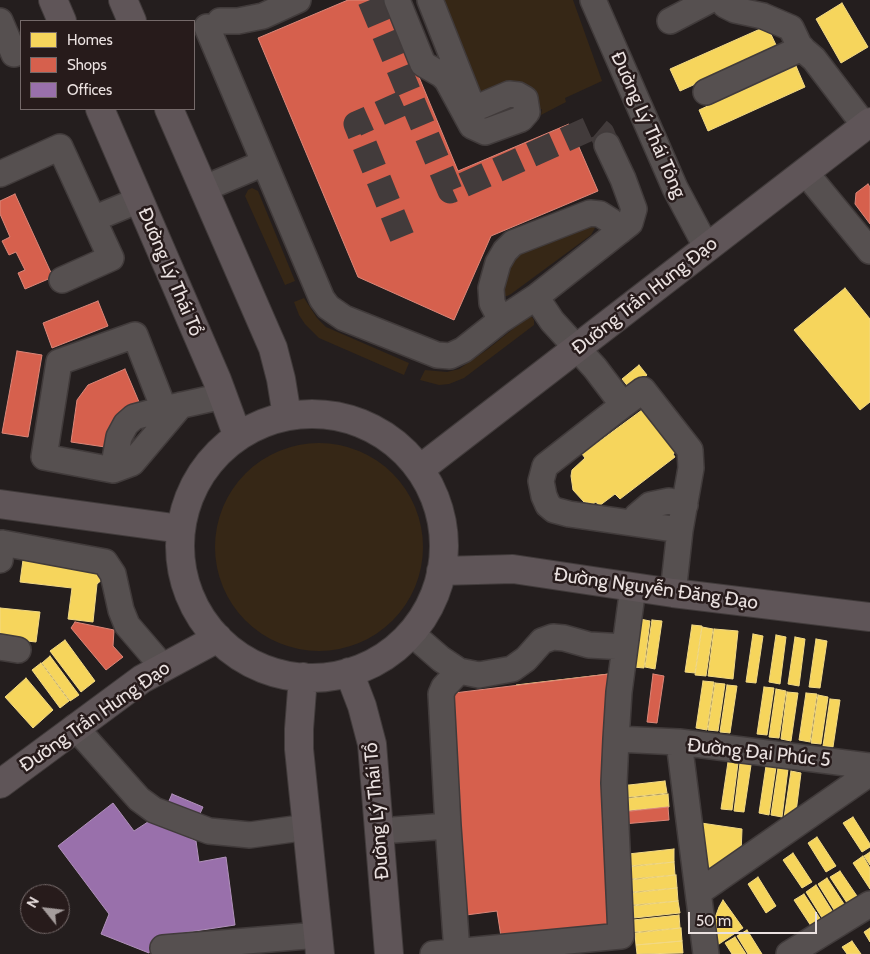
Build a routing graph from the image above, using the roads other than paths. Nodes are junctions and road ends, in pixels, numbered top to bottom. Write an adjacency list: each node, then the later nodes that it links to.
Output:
1 (53, 0): 11 (main road)
2 (123, 0): 12 (main road)
3 (266, 0): 15 (street)
4 (298, 0): 15 (street)
5 (425, 0): 10 (street)
6 (430, 0): 17 (street)
7 (593, 0): 32 (street, Đường Lý Thái Tông)
8 (710, 0): 13 (street)
9 (722, 0): 16 (street)
10 (399, 5): 19 (street)
11 (62, 20)
12 (132, 20)
13 (670, 21)
14 (0, 22): 18 (street)
15 (207, 26): 25 (street)
16 (802, 48): 20 (street); 23 (street)
17 (450, 54): 19 (street); 19 (street)
18 (12, 55)
19 (423, 64)
20 (706, 92)
21 (100, 110): 29 (main road, Đường Lý Thái Tổ)
22 (169, 110): 28 (main road)
23 (868, 124): 26 (main road, Đường Trần Hưng Đạo)
24 (607, 146): 31 (street)
25 (264, 163): 28 (street); 36 (street)
26 (805, 172): 32 (main road, Đường Trần Hưng Đạo); 33 (street)
27 (0, 174): 30 (street)
28 (203, 188): 41 (main road)
29 (139, 200): 30 (street); 38 (main road, Đường Lý Thái Tổ)
30 (92, 219): 34 (street)
31 (620, 231): 35 (street); 36 (street)
32 (707, 248): 37 (main road, Đường Trần Hưng Đạo)
33 (870, 251)
34 (62, 280)
35 (536, 297): 36 (street); 37 (street)
36 (501, 320)
37 (577, 349): 39 (street); 43 (main road, Đường Trần Hưng Đạo)
38 (223, 396): 40 (street); 42 (main road, Đường Lý Thái Tổ)
39 (624, 405): 45 (street); 46 (street)
40 (172, 407): 40 (street)
41 (287, 416): 42 (main road); 43 (main road)
42 (238, 437): 47 (main road)
43 (420, 469): 50 (main road)
44 (0, 504): 47 (main road)
45 (685, 505): 46 (street); 48 (street)
46 (632, 523): 48 (street)
47 (182, 529): 55 (main road)
48 (680, 530): 52 (street)
49 (0, 560): 57 (street)
50 (441, 571): 51 (main road, Đường Nguyễn Đăng Đạo); 54 (main road)
51 (633, 587): 52 (main road, Đường Nguyễn Đăng Đạo); 56 (street)
52 (673, 593): 53 (main road, Đường Nguyễn Đăng Đạo)
53 (870, 617)
54 (411, 633): 58 (street); 59 (main road)
55 (218, 638): 57 (main road, Đường Trần Hưng Đạo); 60 (main road)
56 (625, 647): 58 (street); 62 (street)
57 (163, 667): 61 (main road, Đường Trần Hưng Đạo)
58 (459, 671): 67 (street)
59 (349, 672): 60 (main road); 69 (main road, Đường Lý Thái Tổ)
60 (303, 677): 68 (main road)
61 (75, 727): 66 (main road, Đường Trần Hưng Đạo); 68 (street)
62 (616, 739): 63 (street); 75 (street)
63 (679, 742): 64 (street, Đường Đại Phúc 5); 70 (street, Đường Đại Phúc 5)
64 (870, 766)
65 (870, 773): 70 (street)
66 (0, 784)
67 (448, 826): 69 (street); 75 (street)
68 (308, 827): 72 (main road)
69 (379, 831): 77 (main road, Đường Lý Thái Tổ)
70 (699, 892): 79 (street, Đường Đại Phúc 5)
71 (870, 904): 80 (street)
72 (319, 945): 73 (street)
73 (268, 947): 74 (street); 76 (street)
74 (177, 949)
75 (457, 952): 78 (street)
76 (245, 954)
77 (389, 954)
78 (433, 954)
79 (706, 954)
80 (789, 954)

